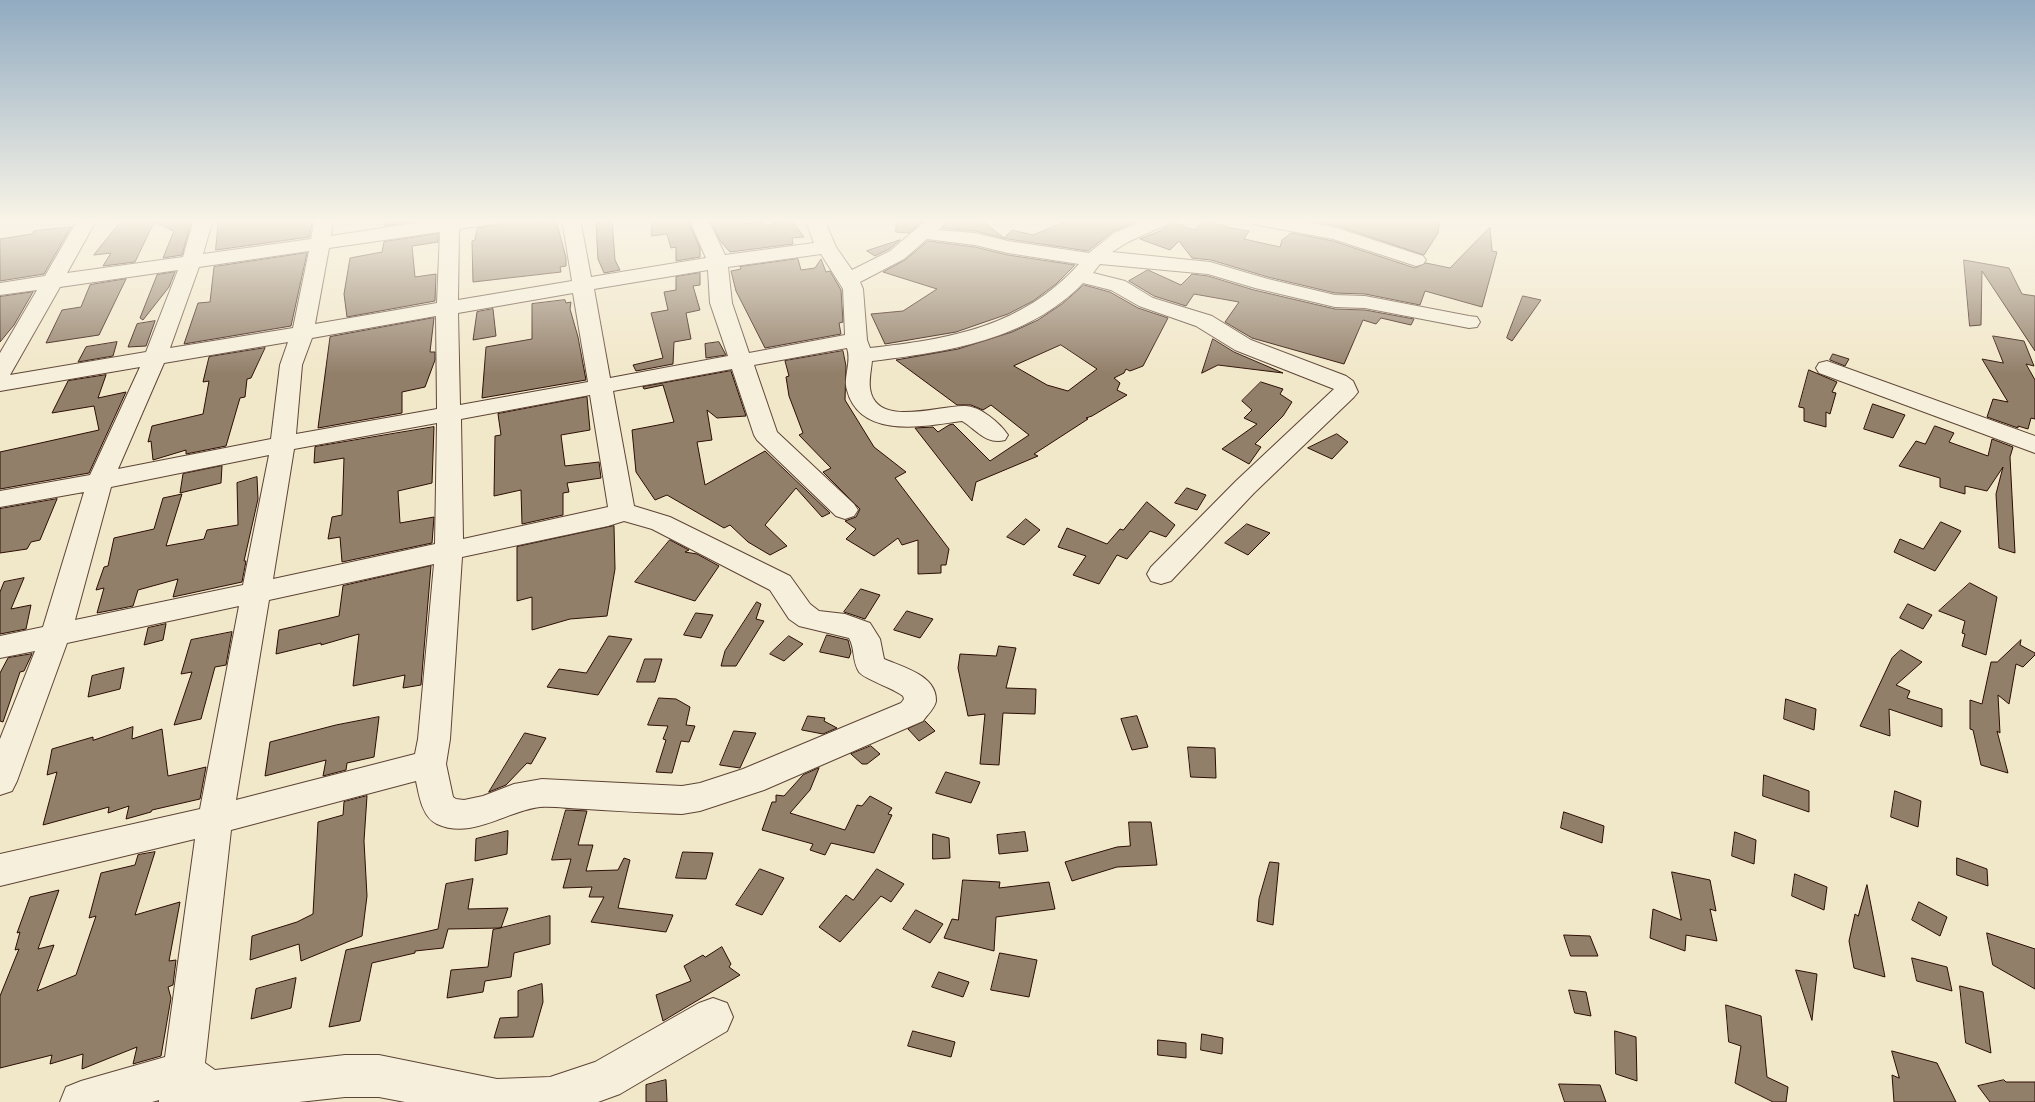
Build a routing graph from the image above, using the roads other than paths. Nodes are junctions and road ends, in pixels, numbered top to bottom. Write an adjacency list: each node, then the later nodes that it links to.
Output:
1 (59, 270): 15 (street)
2 (133, 270): 15 (street)
3 (188, 270): 22 (street)
4 (315, 270): 20 (street)
5 (448, 270): 18 (street)
6 (580, 270): 16 (street)
7 (671, 270): 16 (street)
8 (719, 270): 23 (street)
9 (843, 270): 14 (street)
10 (867, 270): 14 (street)
11 (1084, 270): 21 (street)
12 (1099, 270): 37 (street)
13 (1218, 270): 19 (street)
14 (849, 280): 21 (street)
15 (53, 282): 17 (street); 25 (street)
16 (583, 286): 18 (street); 27 (street)
17 (0, 289)
18 (447, 308): 20 (street); 28 (street)
19 (1469, 322)
20 (303, 331): 22 (street); 30 (street)
21 (858, 348): 23 (street); 29 (street)
22 (155, 358): 26 (street); 32 (street)
23 (741, 359): 27 (street); 34 (street)
24 (1827, 368): 31 (street)
25 (0, 374)
26 (0, 384)
27 (599, 385): 28 (street); 35 (street)
28 (448, 414): 30 (street); 36 (street)
29 (996, 435)
30 (283, 444): 32 (street); 38 (street)
31 (2035, 446)
32 (100, 482): 33 (street); 39 (street)
33 (0, 499)
34 (845, 510)
35 (622, 511): 36 (street); 41 (street)
36 (449, 552): 38 (street); 41 (street)
37 (1161, 574)
38 (257, 591): 39 (street); 43 (street)
39 (56, 634): 40 (street); 42 (street)
40 (0, 647)
41 (429, 764): 43 (street)
42 (0, 781)
43 (215, 820): 44 (street); 46 (street)
44 (0, 870)
45 (713, 1017): 46 (street)
46 (182, 1087): 47 (street)
47 (81, 1102)

